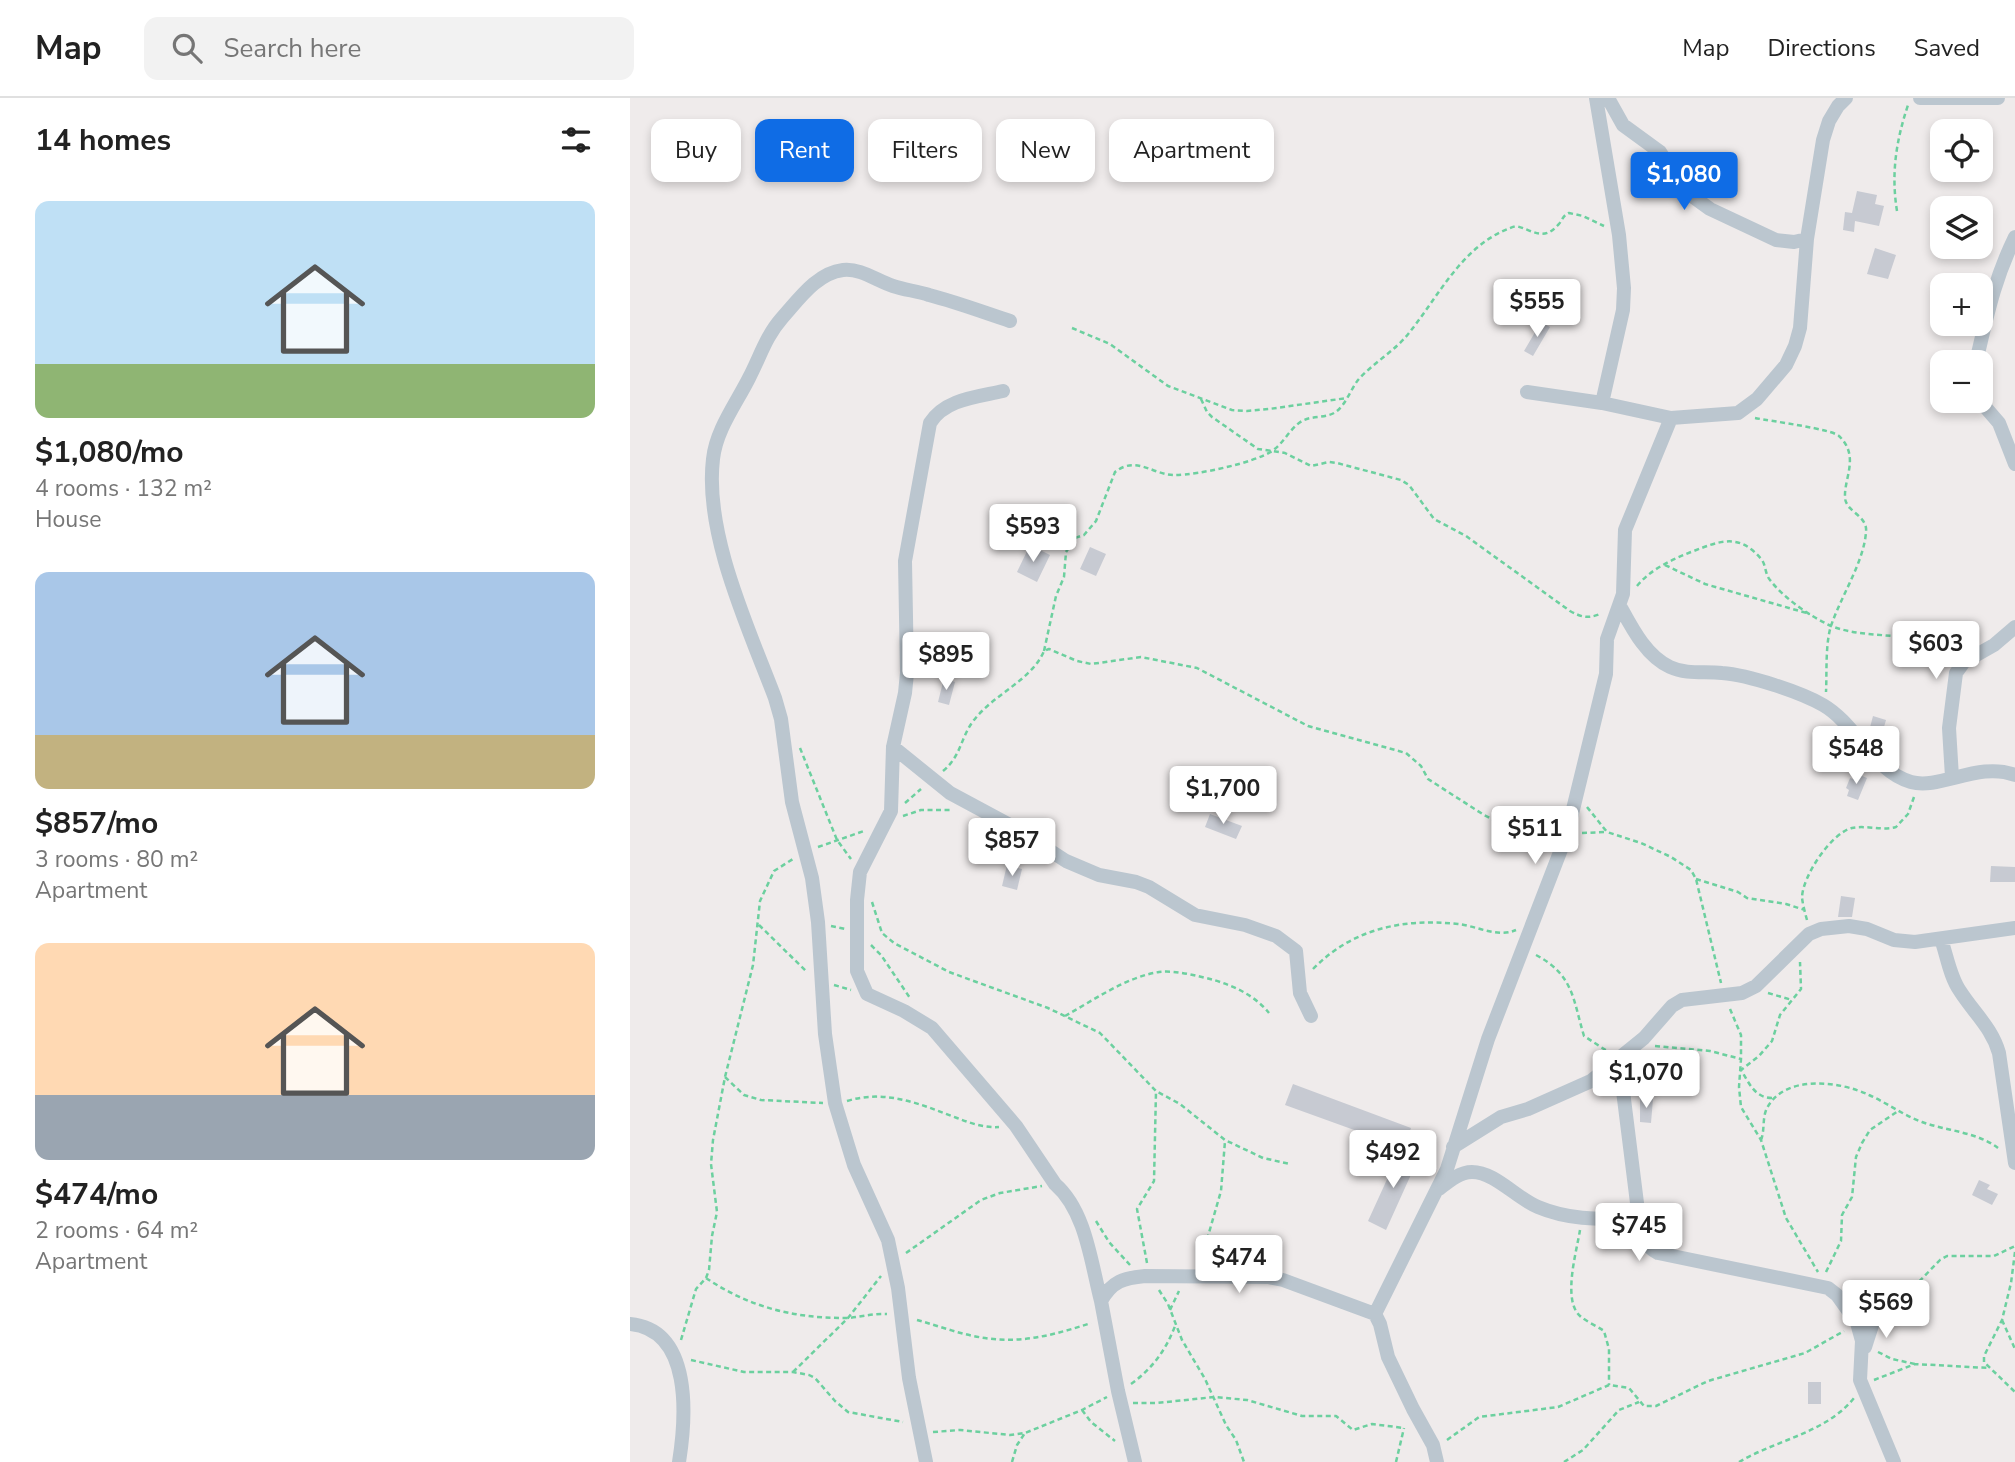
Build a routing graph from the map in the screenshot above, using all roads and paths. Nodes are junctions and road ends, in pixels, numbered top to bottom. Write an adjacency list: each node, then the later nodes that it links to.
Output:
1 (1596, 98): 8 (street)
2 (1608, 98): 10 (street)
3 (1846, 98): 10 (street)
4 (1910, 98): 7 (path)
5 (1920, 98): 6 (street)
6 (1998, 98)
7 (1897, 211)
8 (1619, 235): 16 (path); 18 (street)
9 (2015, 237): 13 (street)
10 (1807, 239): 19 (street)
11 (1010, 321): 44 (street)
12 (1072, 328): 17 (path)
13 (1979, 350)
14 (1003, 391): 33 (street)
15 (1527, 392): 18 (street)
16 (1347, 398): 17 (path); 22 (path)
17 (1201, 399): 22 (path)
18 (1602, 403): 21 (street)
19 (1738, 413): 21 (street); 27 (path)
20 (1990, 413): 23 (street)
21 (1671, 418): 25 (street)
22 (1272, 451): 25 (path); 29 (path)
23 (2015, 464)
24 (1664, 564): 25 (path); 26 (path); 26 (path)
25 (1621, 608): 31 (street); 38 (street)
26 (1814, 615): 27 (path)
27 (1831, 626): 30 (path); 31 (path)
28 (2015, 626): 30 (street)
29 (1044, 651): 36 (path); 42 (path)
30 (1964, 662): 35 (street)
31 (1825, 706): 37 (street)
32 (795, 739): 43 (path)
33 (893, 747): 36 (street); 40 (street)
34 (2015, 775): 35 (street)
35 (1952, 777): 37 (street)
36 (933, 780): 40 (path); 56 (street)
37 (1915, 783): 47 (path)
38 (1577, 797): 41 (path); 42 (street)
39 (953, 810): 40 (path)
40 (889, 819): 43 (path); 45 (street)
41 (1606, 832): 42 (path); 46 (path)
42 (1565, 839): 48 (street)
43 (837, 840): 44 (path); 45 (path)
44 (806, 851): 49 (street); 50 (path)
45 (860, 873): 52 (street); 62 (path)
46 (1696, 879): 47 (path); 59 (path)
47 (1805, 910): 53 (path)
48 (1535, 915): 55 (street); 56 (path)
49 (818, 922): 52 (path); 57 (street)
50 (759, 925): 57 (path); 68 (path)
51 (2015, 928): 54 (street)
52 (856, 933): 58 (street); 60 (path)
53 (1807, 936): 54 (street); 59 (street); 67 (path)
54 (1941, 939): 77 (street)
55 (1523, 948): 65 (path); 76 (street)
56 (1299, 978): 63 (street)
57 (821, 981): 58 (path); 71 (street)
58 (867, 994): 73 (street)
59 (1724, 995): 65 (street); 66 (path)
60 (912, 1000)
61 (1269, 1013): 62 (path)
62 (1065, 1016): 69 (path)
63 (1311, 1016)
64 (1656, 1046): 66 (path)
65 (1619, 1059): 76 (street); 83 (street)
66 (1741, 1059): 67 (path)
67 (1741, 1070): 70 (path); 75 (path)
68 (725, 1077): 71 (path); 89 (path)
69 (1156, 1091): 74 (path); 87 (path)
70 (1774, 1098): 72 (path); 75 (path)
71 (835, 1103): 73 (path); 86 (street)
72 (1898, 1111): 75 (path); 77 (path)
73 (1016, 1126): 79 (street)
74 (1225, 1140): 78 (path); 88 (path)
75 (1761, 1140)
76 (1453, 1147): 80 (street)
77 (2015, 1162)
78 (1290, 1164)
79 (1055, 1184): 86 (path); 90 (street)
80 (1437, 1191): 82 (street); 92 (street)
81 (1094, 1217): 87 (path)
82 (1581, 1219): 83 (street); 108 (path)
83 (1639, 1219): 98 (street)
84 (2015, 1246): 94 (path)
85 (2015, 1252): 97 (path)
86 (893, 1262): 93 (street); 95 (path)
87 (1147, 1276): 88 (street); 90 (street); 91 (path)
88 (1194, 1277): 91 (path); 92 (street)
89 (706, 1279): 95 (path); 103 (path)
90 (1101, 1301): 96 (street)
91 (1170, 1310): 100 (path)
92 (1375, 1314): 113 (street)
93 (901, 1315): 95 (path); 96 (path); 116 (street)
94 (1875, 1316): 101 (street)
95 (848, 1318): 106 (path)
96 (1104, 1319): 110 (street)
97 (2002, 1320): 102 (path); 105 (path)
98 (1857, 1323): 101 (street); 112 (path)
99 (630, 1324): 103 (street)
100 (1175, 1326): 110 (path); 111 (path)
101 (1864, 1348): 104 (path); 107 (street)
102 (2015, 1349)
103 (679, 1362): 106 (path); 120 (street)
104 (1915, 1364): 105 (path); 107 (path)
105 (1989, 1368): 109 (path)
106 (793, 1372): 116 (path)
107 (1862, 1383): 127 (path); 128 (street)
108 (1609, 1385): 112 (path); 119 (path)
109 (2015, 1392)
110 (1119, 1395): 111 (path); 114 (path); 123 (street)
111 (1214, 1397): 115 (path); 124 (path)
112 (1639, 1401): 126 (path)
113 (1413, 1409): 115 (path); 119 (street)
114 (1082, 1410): 117 (path); 118 (path)
115 (1404, 1428): 125 (path)
116 (920, 1429): 117 (path); 121 (street)
117 (1025, 1433): 122 (path)
118 (1120, 1444)
119 (1436, 1459)
120 (679, 1462)
121 (926, 1462)
122 (1012, 1462)
123 (1135, 1462)
124 (1244, 1462)
125 (1396, 1462)
126 (1564, 1462)
127 (1739, 1462)
128 (1894, 1462)

